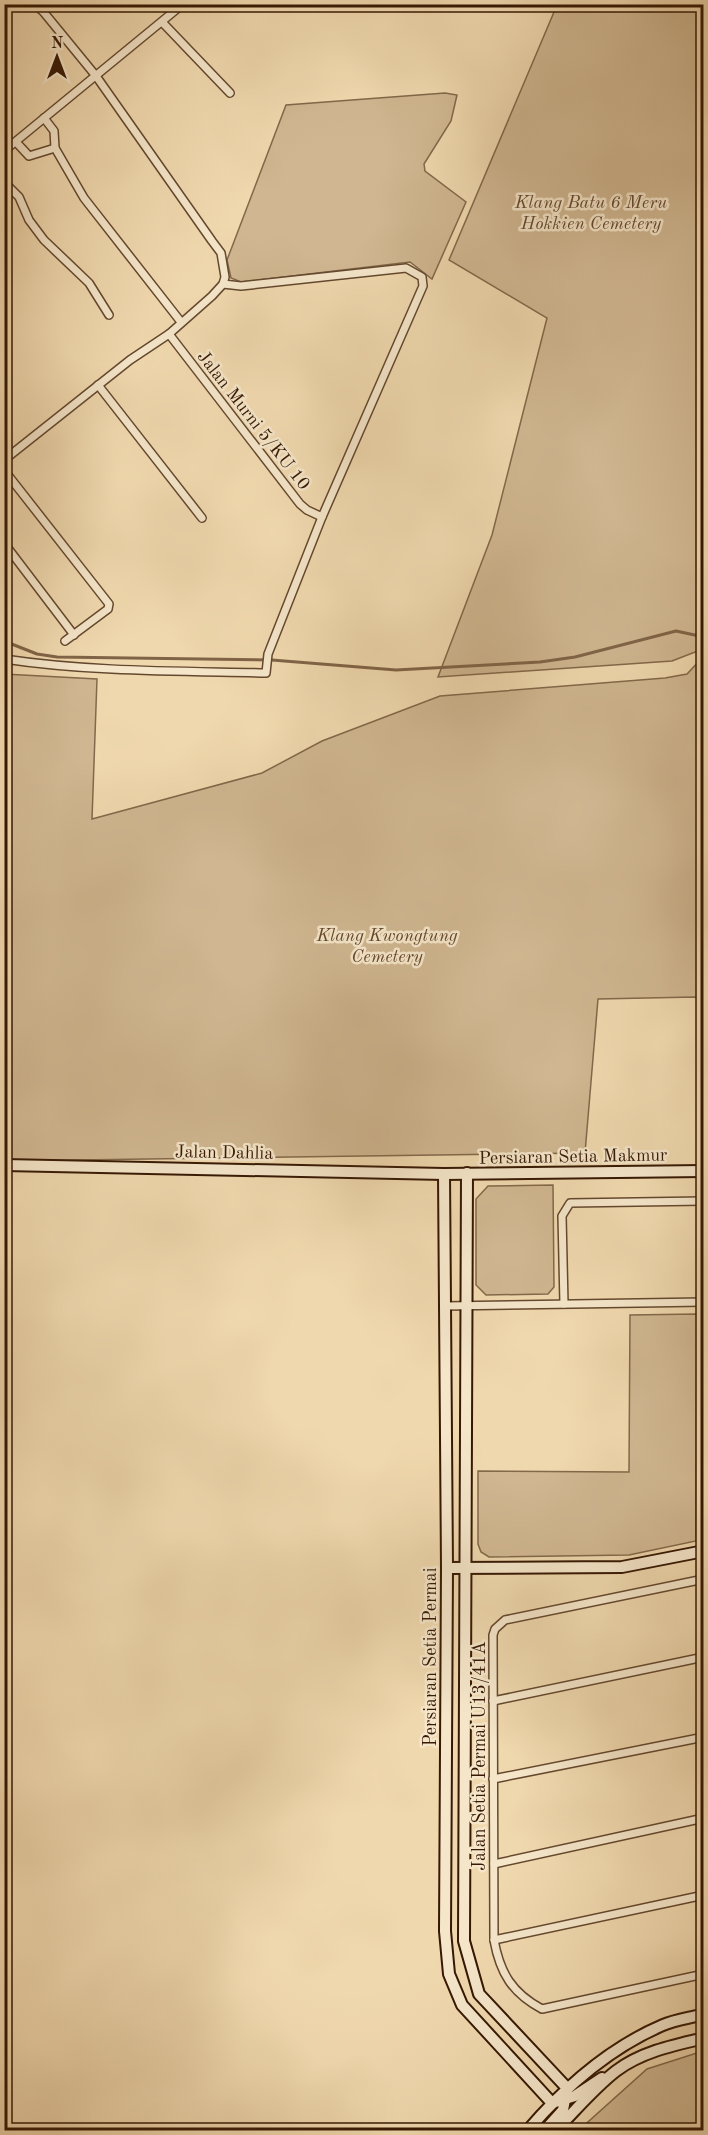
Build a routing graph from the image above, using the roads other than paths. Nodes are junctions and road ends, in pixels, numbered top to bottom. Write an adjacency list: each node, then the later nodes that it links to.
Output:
1 (49, 4): 3 (street)
2 (183, 4): 4 (street)
3 (39, 7): 5 (street)
4 (162, 22): 5 (street); 6 (street)
5 (96, 76): 7 (street); 12 (street)
6 (230, 93)
7 (44, 118): 8 (street); 9 (street)
8 (16, 142): 9 (street); 10 (street)
9 (55, 148): 14 (street)
10 (4, 151)
11 (4, 182): 13 (street)
12 (223, 284): 14 (street); 19 (street)
13 (109, 315)
14 (181, 322): 15 (street)
15 (169, 334): 16 (street); 19 (street, Jalan Murni 5/KU 10)
16 (98, 385): 17 (street); 20 (street)
17 (4, 460)
18 (4, 470): 22 (street)
19 (322, 517): 24 (street)
20 (202, 518)
21 (4, 543): 22 (street)
22 (74, 635): 23 (street)
23 (65, 641)
24 (4, 659)
25 (4, 1165): 28 (street, Jalan Dahlia)
26 (704, 1171): 27 (street, Persiaran Setia Makmur)
27 (467, 1173): 28 (street, Persiaran Setia Makmur); 33 (street, Persiaran Setia Permai)
28 (444, 1174): 32 (street, Persiaran Setia Permai)
29 (704, 1201): 31 (street)
30 (704, 1302): 31 (street)
31 (564, 1304): 33 (street)
32 (446, 1306): 33 (street); 35 (street, Persiaran Setia Permai)
33 (467, 1306): 36 (street, Persiaran Setia Permai)
34 (704, 1551): 36 (street)
35 (447, 1568): 36 (street); 52 (street, Persiaran Setia Permai)
36 (466, 1568): 50 (street, Persiaran Setia Permai)
37 (704, 1579): 39 (street, Jalan Setia Permai U13/41A)
38 (704, 1658): 39 (street)
39 (493, 1701): 41 (street, Jalan Setia Permai U13/41A)
40 (704, 1737): 41 (street)
41 (494, 1779): 43 (street, Jalan Setia Permai U13/41A)
42 (704, 1818): 43 (street)
43 (494, 1863): 45 (street, Jalan Setia Permai U13/41A)
44 (704, 1895): 45 (street)
45 (494, 1940): 46 (street, Jalan Setia Permai U13/41A)
46 (704, 1974)
47 (704, 2014): 50 (street)
48 (704, 2038): 49 (street)
49 (615, 2072): 51 (street); 55 (street)
50 (567, 2088): 51 (street); 52 (street)
51 (566, 2100): 52 (street); 54 (street)
52 (552, 2103): 53 (street)
53 (528, 2130)
54 (545, 2130)
55 (556, 2130)

